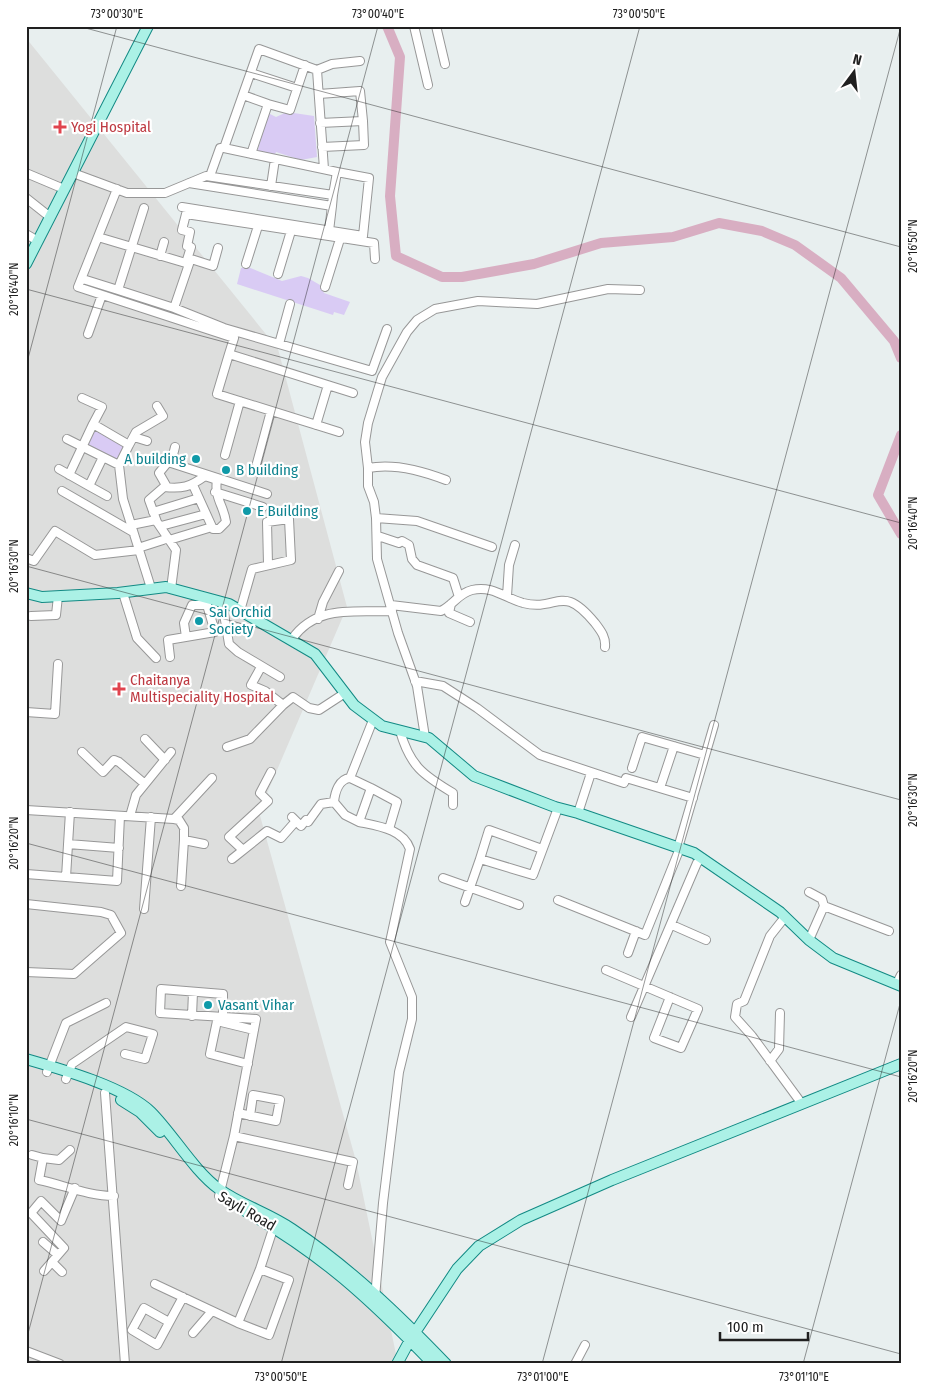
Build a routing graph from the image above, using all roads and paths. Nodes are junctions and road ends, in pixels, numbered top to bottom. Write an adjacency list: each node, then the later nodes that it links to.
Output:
1 (148, 26): 23 (main road)
2 (414, 26): 9 (street)
3 (436, 26): 5 (street)
4 (360, 61): 7 (street)
5 (445, 64)
6 (305, 65): 7 (street); 8 (street); 10 (street)
7 (317, 70): 11 (street)
8 (251, 72): 10 (street); 12 (street)
9 (428, 85)
10 (297, 88): 13 (street)
11 (318, 94): 14 (street); 15 (street)
12 (243, 95): 13 (street); 17 (street)
13 (268, 104): 18 (street)
14 (363, 121): 15 (street); 16 (street)
15 (320, 122): 16 (street)
16 (322, 147): 20 (street)
17 (224, 148): 18 (street); 24 (street)
18 (251, 154): 19 (street)
19 (275, 159): 20 (street); 26 (street)
20 (324, 169): 21 (street)
21 (337, 172): 29 (street); 37 (street)
22 (26, 173): 27 (street)
23 (73, 173): 27 (main road); 28 (street)
24 (210, 176): 25 (street); 26 (street)
25 (187, 183): 28 (street); 31 (street)
26 (271, 186): 29 (street)
27 (64, 189): 34 (main road)
28 (117, 190): 39 (street)
29 (333, 195): 31 (street)
30 (26, 198): 34 (street)
31 (332, 206): 37 (street)
32 (182, 207): 37 (street)
33 (144, 208): 43 (street)
34 (50, 217): 41 (main road)
35 (258, 226): 36 (street); 47 (street); 49 (street)
36 (291, 231): 40 (street); 50 (street)
37 (328, 231)
38 (26, 234): 41 (street)
39 (98, 237): 43 (street); 55 (street)
40 (340, 239): 46 (street); 52 (street)
41 (38, 241): 48 (main road)
42 (164, 242): 45 (street)
43 (132, 247): 45 (street); 53 (street)
44 (218, 248): 47 (street)
45 (160, 256): 47 (street)
46 (375, 259)
47 (187, 261): 57 (street)
48 (26, 264)
49 (246, 264)
50 (278, 274)
51 (86, 280): 53 (street)
52 (325, 287)
53 (118, 290): 57 (street)
54 (640, 290): 82 (street)
55 (102, 295): 59 (street); 61 (street)
56 (290, 304): 60 (street)
57 (174, 308): 60 (street)
58 (387, 329): 60 (street)
59 (88, 334)
60 (279, 344)
61 (229, 354): 62 (street); 65 (street)
62 (328, 385): 63 (street); 69 (street)
63 (353, 393)
64 (82, 398): 68 (street)
65 (240, 401): 67 (street); 77 (street)
66 (157, 406): 71 (street)
67 (271, 411): 69 (street); 80 (street)
68 (93, 424): 74 (street); 75 (street)
69 (316, 425): 70 (street)
70 (338, 432)
71 (134, 437): 73 (street); 74 (street)
72 (67, 440): 75 (street)
73 (147, 441)
74 (129, 445): 81 (street)
75 (82, 447): 78 (street); 84 (street)
76 (175, 447): 79 (street)
77 (225, 455)
78 (103, 457): 81 (street); 87 (street)
79 (170, 462): 88 (street); 91 (street)
80 (257, 463)
81 (119, 465): 99 (street)
82 (368, 468): 85 (street); 96 (street)
83 (59, 469): 84 (street)
84 (69, 475): 87 (street)
85 (446, 480)
86 (192, 485): 88 (street); 90 (street); 93 (street)
87 (89, 486): 92 (street)
88 (167, 487): 97 (street)
89 (62, 491): 99 (street)
90 (215, 492): 94 (street); 98 (street)
91 (267, 494)
92 (107, 496)
93 (199, 498): 95 (street); 97 (street)
94 (263, 507)
95 (206, 514): 97 (street); 98 (street)
96 (376, 518): 100 (street); 103 (street)
97 (157, 519): 99 (street); 101 (street)
98 (212, 527): 101 (street)
99 (132, 528): 104 (street)
100 (378, 536): 114 (street); 118 (street)
101 (166, 540): 104 (street); 109 (street)
102 (515, 545): 113 (street)
103 (492, 547)
104 (138, 549): 105 (street); 108 (street)
105 (26, 558)
106 (268, 564): 106 (street); 119 (street)
107 (339, 571): 121 (street)
108 (151, 588): 109 (main road); 111 (main road)
109 (171, 589): 115 (main road)
110 (26, 592): 112 (main road)
111 (123, 593): 112 (main road); 127 (street)
112 (58, 596): 120 (street)
113 (507, 596): 114 (street); 125 (street)
114 (459, 597): 117 (street)
115 (206, 602): 116 (main road); 123 (street); 123 (street)
116 (222, 602): 119 (main road); 129 (street)
117 (452, 604): 118 (street); 122 (street)
118 (391, 608): 121 (street); 131 (street)
119 (240, 611): 124 (main road)
120 (31, 616)
121 (318, 619): 124 (street)
122 (470, 622)
123 (186, 637): 126 (street)
124 (292, 639): 132 (main road)
125 (605, 647)
126 (170, 657)
127 (156, 658)
128 (58, 664): 134 (street)
129 (261, 667): 130 (street); 133 (street)
130 (280, 678)
131 (415, 681): 138 (street); 148 (street)
132 (345, 693): 133 (street); 135 (main road)
133 (282, 705): 141 (street)
134 (26, 712)
135 (373, 720): 137 (main road); 150 (street)
136 (714, 725): 144 (street)
137 (400, 731): 138 (main road); 156 (street)
138 (425, 737): 157 (main road)
139 (144, 739): 145 (street)
140 (674, 746): 144 (street); 146 (street); 153 (street)
141 (227, 747)
142 (82, 752): 151 (street)
143 (171, 752): 145 (street)
144 (705, 755): 154 (street)
145 (164, 760): 151 (street)
146 (632, 768)
147 (271, 772): 173 (street)
148 (591, 773): 153 (street); 160 (street)
149 (212, 778): 164 (street)
150 (350, 778): 152 (street); 155 (street)
151 (145, 784): 162 (street)
152 (371, 788): 165 (street); 166 (street)
153 (660, 788): 154 (street)
154 (693, 798): 171 (street)
155 (334, 802): 165 (street); 173 (street)
156 (453, 805)
157 (558, 808): 160 (main road); 172 (street)
158 (26, 810): 159 (street)
159 (70, 812): 161 (street); 168 (street)
160 (578, 812): 171 (main road)
161 (120, 816): 162 (street); 170 (street)
162 (130, 816): 163 (street)
163 (151, 817): 164 (street); 188 (street)
164 (174, 819): 167 (street)
165 (359, 822): 166 (street)
166 (389, 829): 236 (street)
167 (184, 840): 169 (street); 180 (street)
168 (68, 844): 170 (street); 178 (street)
169 (204, 844)
170 (119, 848): 178 (street)
171 (679, 848): 174 (main road); 192 (street)
172 (542, 849): 176 (street); 176 (street)
173 (243, 850): 175 (street)
174 (702, 858): 189 (main road); 190 (street)
175 (232, 859)
176 (480, 860): 181 (street)
177 (26, 874): 178 (street)
178 (66, 877)
179 (443, 878): 181 (street)
180 (181, 886)
181 (469, 888): 184 (street); 186 (street)
182 (809, 892): 187 (street)
183 (558, 900): 192 (street)
184 (465, 902)
185 (26, 904): 197 (street)
186 (519, 905)
187 (824, 906): 191 (street); 194 (street)
188 (144, 909)
189 (785, 917): 194 (main road); 210 (street)
190 (672, 925): 193 (street); 199 (street)
191 (889, 931)
192 (636, 932): 195 (street)
193 (706, 940)
194 (809, 940): 198 (main road)
195 (628, 953)
196 (606, 970): 199 (street)
197 (26, 972)
198 (899, 981)
199 (645, 987): 201 (street); 206 (street)
200 (193, 992): 204 (street); 204 (street); 205 (street)
201 (670, 997): 201 (street)
202 (106, 1003): 214 (street)
203 (780, 1012): 210 (street)
204 (192, 1016): 205 (street)
205 (223, 1017): 207 (street)
206 (631, 1017)
207 (254, 1030): 211 (street); 211 (street)
208 (125, 1054): 215 (street)
209 (26, 1058): 214 (main road)
210 (770, 1061): 217 (street)
211 (248, 1064): 218 (street)
212 (26, 1065): 214 (main road, Sayli Road)
213 (900, 1066): 217 (main road)
214 (48, 1069): 215 (main road, Sayli Road)
215 (68, 1076): 216 (main road, Sayli Road); 226 (main road)
216 (105, 1093): 226 (main road, Sayli Road); 227 (street)
217 (802, 1104): 243 (main road)
218 (238, 1114): 219 (street); 220 (street)
219 (250, 1116): 219 (street)
220 (234, 1136): 224 (street); 226 (street)
221 (70, 1150): 223 (street)
222 (32, 1155): 223 (street)
223 (43, 1158): 225 (street)
224 (348, 1185)
225 (75, 1188): 227 (street); 230 (street)
226 (219, 1193): 228 (main road, Sayli Road); 236 (main road)
227 (114, 1196): 248 (street)
228 (274, 1226): 232 (street); 238 (main road, Sayli Road)
229 (43, 1242): 230 (street)
230 (58, 1255): 231 (street)
231 (52, 1262): 233 (street); 234 (street)
232 (260, 1269): 241 (street); 241 (street)
233 (44, 1271)
234 (62, 1272)
235 (155, 1284): 237 (street)
236 (376, 1294): 238 (street); 243 (main road)
237 (183, 1297): 239 (street); 240 (street)
238 (374, 1305): 243 (main road, Sayli Road)
239 (212, 1311): 241 (street); 242 (street)
240 (169, 1322): 240 (street)
241 (238, 1323)
242 (193, 1333)
243 (412, 1336): 249 (main road); 250 (main road, Sayli Road); 251 (main road)
244 (585, 1345): 252 (street)
245 (26, 1352): 246 (street)
246 (38, 1360): 247 (street)
247 (60, 1364)
248 (125, 1364)
249 (397, 1364)
250 (433, 1364)
251 (446, 1364)
252 (575, 1364)

